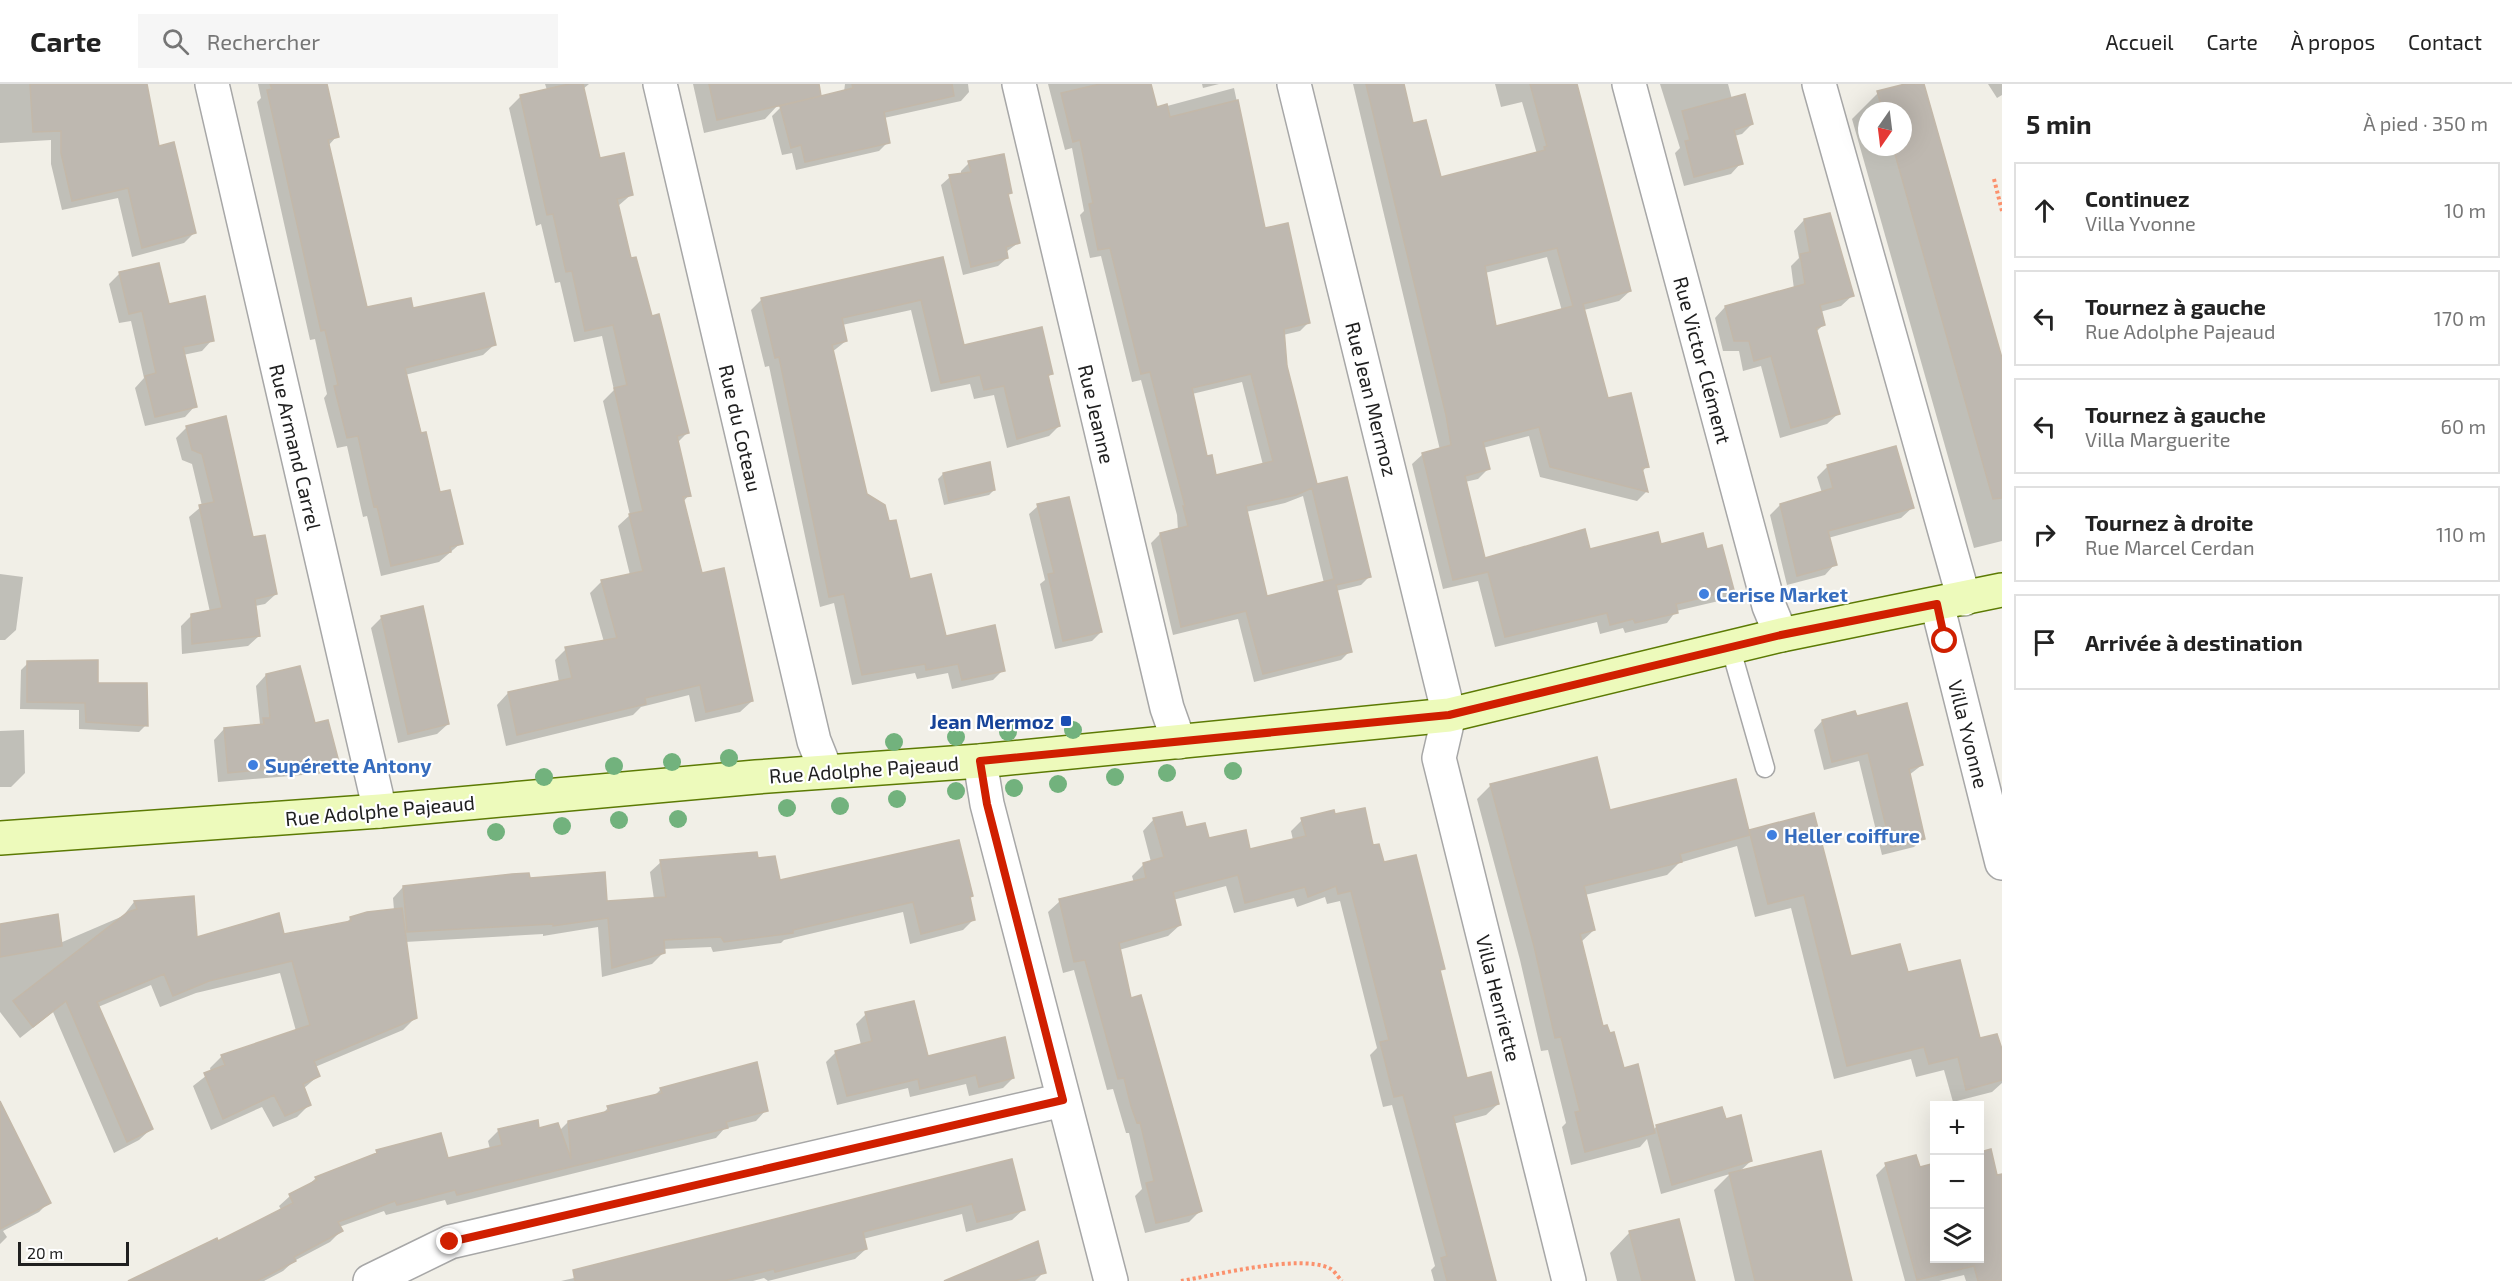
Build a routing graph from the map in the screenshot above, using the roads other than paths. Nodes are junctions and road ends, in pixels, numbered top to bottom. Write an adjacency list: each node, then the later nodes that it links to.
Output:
1 (212, 84): 16 (street, Rue Armand Carrel)
2 (660, 84): 15 (street, Rue du Coteau)
3 (1019, 84): 12 (street, Rue Jeanne)
4 (1294, 84): 11 (street, Rue Jean Mermoz)
5 (1629, 84): 9 (street, Rue Victor Clément)
6 (1819, 84): 8 (street, Villa Yvonne)
7 (2002, 590): 8 (main road, Rue Adolphe Pajeaud)
8 (1951, 601): 9 (main road, Rue Adolphe Pajeaud); 18 (street, Villa Yvonne)
9 (1781, 635): 10 (main road, Rue Adolphe Pajeaud)
10 (1731, 646): 11 (main road, Rue Adolphe Pajeaud); 14 (lane)
11 (1449, 715): 12 (main road, Rue Adolphe Pajeaud); 22 (street, Villa Henriette)
12 (1179, 742): 13 (main road, Rue Adolphe Pajeaud)
13 (980, 761): 15 (main road, Rue Adolphe Pajeaud); 19 (street)
14 (1765, 768)
15 (826, 771): 16 (main road, Rue Adolphe Pajeaud)
16 (380, 811): 17 (main road, Rue Adolphe Pajeaud)
17 (0, 838)
18 (2002, 863)
19 (1063, 1100): 20 (street); 21 (street)
20 (370, 1281)
21 (1111, 1281)
22 (1569, 1281)

